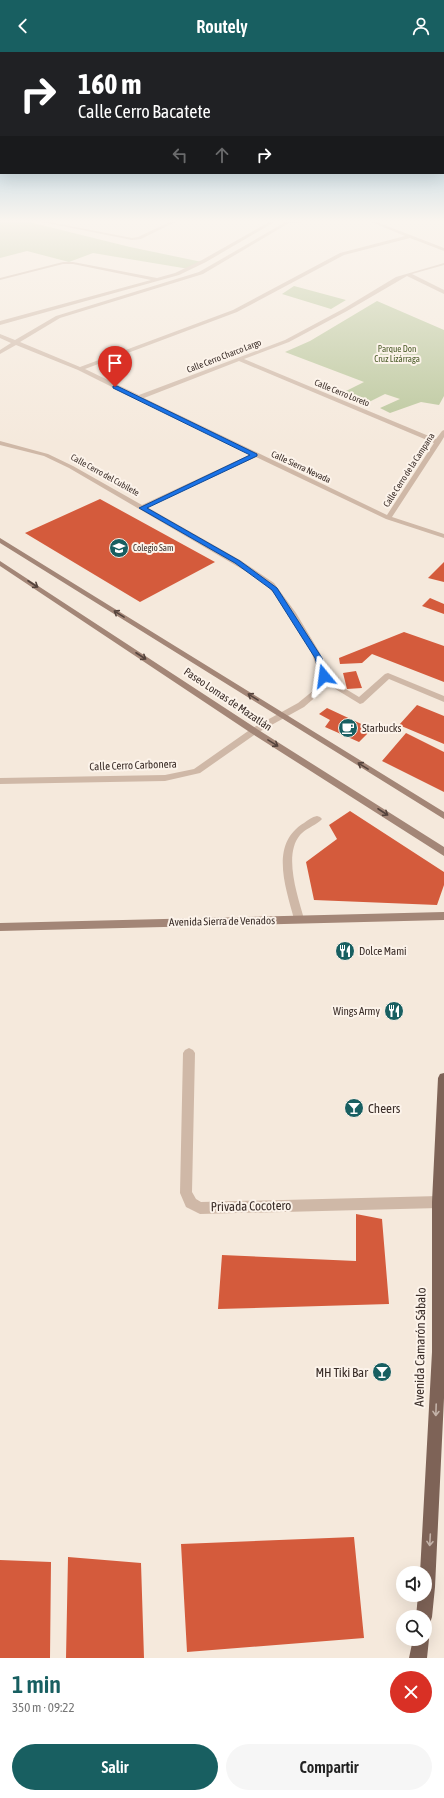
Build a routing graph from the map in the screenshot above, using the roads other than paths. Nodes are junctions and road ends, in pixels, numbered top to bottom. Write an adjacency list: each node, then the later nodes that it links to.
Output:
1 (99, 296): 5 (street)
2 (129, 296): 7 (street)
3 (264, 296): 10 (street)
4 (368, 296): 9 (street, Calle Cerro Charco Largo)
5 (0, 323)
6 (0, 336): 7 (street, Calle Sierra Nevada)
7 (16, 342): 8 (street); 10 (street, Calle Sierra Nevada)
8 (0, 352)
9 (240, 359): 11 (street, Calle Cerro Charco Largo); 13 (street, Calle Cerro Loreto)
10 (80, 370): 11 (street, Calle Sierra Nevada)
11 (137, 398): 15 (street, Calle Sierra Nevada)
12 (444, 432): 13 (street, Calle Cerro de la Campana)
13 (438, 442): 17 (street, Calle Cerro de la Campana)
14 (0, 443): 16 (street, Calle Cerro del Cubilete)
15 (255, 455): 16 (street); 17 (street, Calle Sierra Nevada)
16 (142, 508): 21 (street, Calle Cerro del Cubilete)
17 (388, 518): 18 (street, Calle Sierra Nevada)
18 (444, 536)
19 (0, 540): 23 (street, Paseo Lomas de Mazatlán, one-way to 19)
20 (0, 563): 24 (street, Paseo Lomas de Mazatlán, one-way to 24)
21 (323, 678): 22 (street); 23 (street)
22 (444, 699)
23 (283, 716): 24 (street); 26 (street, Paseo Lomas de Mazatlán, one-way to 23)
24 (254, 731): 25 (street, Calle Cerro Carbonera); 28 (street, Paseo Lomas de Mazatlán, one-way to 28)
25 (0, 781)
26 (444, 816)
27 (317, 819): 30 (street)
28 (444, 852)
29 (444, 916): 30 (street, Avenida Sierra de Venados)
30 (299, 919): 31 (street, Avenida Sierra de Venados)
31 (0, 927)
32 (189, 1053): 34 (street, Privada Cocotero)
33 (444, 1078): 34 (main road, Avenida Camarón Sábalo)
34 (439, 1202): 35 (main road, Avenida Camarón Sábalo, one-way to 35)
35 (425, 1610)
36 (420, 1646): 37 (main road)
37 (418, 1658)

